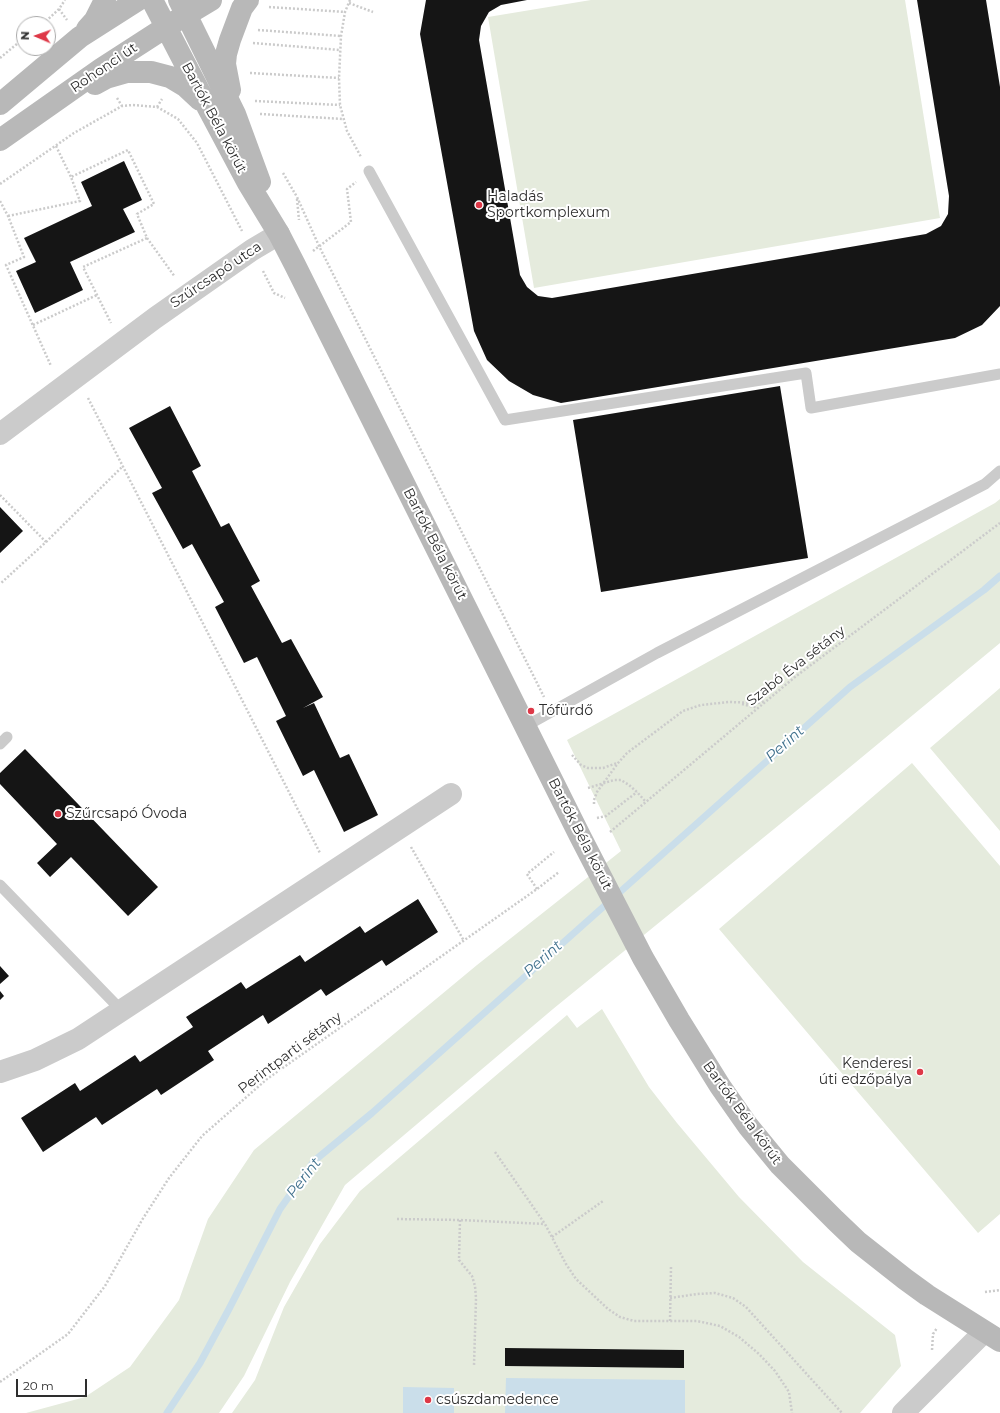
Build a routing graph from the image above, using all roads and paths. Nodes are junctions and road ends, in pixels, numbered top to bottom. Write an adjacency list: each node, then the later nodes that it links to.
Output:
1 (65, 0): 12 (path)
2 (105, 0): 16 (street)
3 (138, 0): 16 (street)
4 (152, 0): 14 (street, Bartók Béla körút)
5 (211, 0): 8 (street, Rohonci út)
6 (248, 0): 30 (street)
7 (349, 2): 10 (path); 11 (path)
8 (182, 7): 14 (street, Rohonci út); 30 (street, Bartók Béla körút)
9 (268, 7): 10 (path)
10 (345, 12): 15 (path)
11 (373, 12)
12 (52, 16)
13 (256, 25): 15 (path)
14 (166, 27): 29 (street, Bartók Béla körút); 32 (street, Rohonci út)
15 (341, 36): 21 (path)
16 (80, 37): 27 (street)
17 (254, 37): 18 (path)
18 (252, 43): 20 (path); 21 (path)
19 (16, 45): 22 (path)
20 (252, 49)
21 (340, 50): 25 (path)
22 (0, 58)
23 (250, 66): 24 (path)
24 (250, 73): 25 (path); 26 (path)
25 (339, 78): 28 (path)
26 (250, 81)
27 (0, 104)
28 (340, 105): 30 (path); 31 (path)
29 (208, 108): 32 (street); 40 (street, Bartók Béla körút)
30 (248, 111): 31 (path); 40 (street, Bartók Béla körút)
31 (343, 118): 35 (path)
32 (0, 140)
33 (56, 146): 36 (path); 37 (path); 43 (path)
34 (281, 170): 42 (path)
35 (369, 170): 42 (path); 50 (lane)
36 (71, 177): 39 (path); 41 (path)
37 (0, 184)
38 (0, 201): 39 (path)
39 (8, 216): 48 (path)
40 (279, 234): 43 (street, Szűrcsapó utca); 44 (street, Bartók Béla körút)
41 (148, 238): 46 (path); 47 (path)
42 (319, 246): 44 (path); 62 (path)
43 (252, 250): 45 (path); 47 (street, Szűrcsapó utca)
44 (295, 265): 63 (street, Bartók Béla körút)
45 (274, 293)
46 (97, 295): 48 (path); 49 (path)
47 (187, 295): 49 (street, Szűrcsapó utca)
48 (33, 325): 51 (path)
49 (120, 343): 51 (street, Szűrcsapó utca)
50 (1000, 374)
51 (69, 382): 52 (street, Szűrcsapó utca); 53 (path)
52 (0, 434)
53 (123, 466): 57 (path); 77 (path)
54 (1000, 471): 62 (lane)
55 (0, 495): 57 (path)
56 (1000, 523): 59 (path, Szabó Éva sétány)
57 (46, 542): 58 (path)
58 (0, 584)
59 (766, 701): 60 (path); 61 (path, Szabó Éva sétány)
60 (729, 702): 61 (path); 65 (path)
61 (758, 708): 70 (path, Szabó Éva sétány)
62 (552, 712): 63 (lane)
63 (526, 726): 94 (street, Bartók Béla körút)
64 (572, 755): 65 (path)
65 (618, 763): 66 (path)
66 (604, 783): 67 (path); 68 (path); 71 (path)
67 (588, 788)
68 (638, 792): 70 (path); 72 (path)
69 (452, 794): 73 (street)
70 (645, 802): 74 (path, Szabó Éva sétány)
71 (594, 804)
72 (597, 818)
73 (405, 824): 77 (street); 80 (path)
74 (610, 832)
75 (554, 852): 79 (path)
76 (559, 872): 79 (path, Perintparti sétány)
77 (330, 873): 81 (street)
78 (0, 885): 81 (lane)
79 (537, 889): 80 (path, Perintparti sétány)
80 (464, 941): 96 (path, Perintparti sétány)
81 (122, 1011): 82 (street)
82 (0, 1072)
83 (495, 1152): 87 (path)
84 (603, 1201): 88 (path)
85 (397, 1219): 86 (path)
86 (460, 1220): 87 (path); 95 (path)
87 (544, 1224): 88 (path)
88 (552, 1238): 93 (path)
89 (671, 1267): 92 (path)
90 (1000, 1290): 91 (path)
91 (985, 1292)
92 (670, 1298): 93 (path); 98 (path)
93 (670, 1321): 97 (path)
94 (992, 1336): 99 (street)
95 (474, 1365)
96 (0, 1382)
97 (792, 1413)
98 (842, 1413)
99 (903, 1413)

